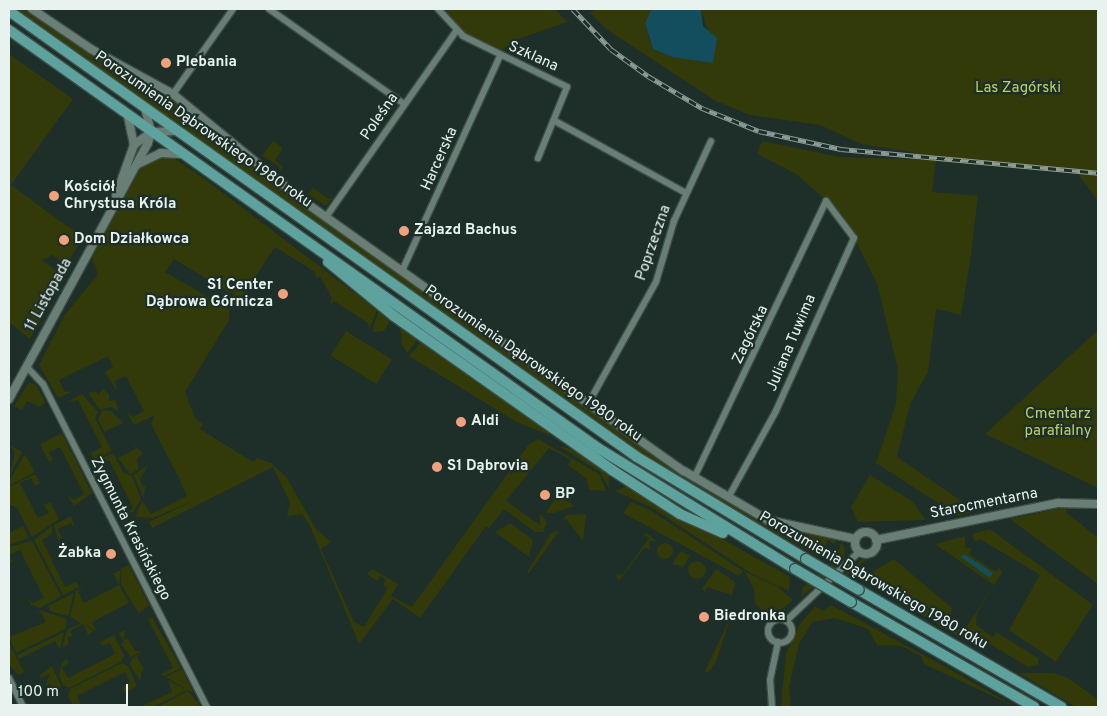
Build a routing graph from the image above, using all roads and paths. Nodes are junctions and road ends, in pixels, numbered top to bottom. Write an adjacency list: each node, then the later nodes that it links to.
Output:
1 (32, 9): 9 (street)
2 (233, 9): 9 (street)
3 (269, 9): 10 (street)
4 (438, 9): 7 (street)
5 (9, 11): 11 (main road, Porozumienia Dąbrowskiego 1980 roku)
6 (9, 30): 12 (main road, Porozumienia Dąbrowskiego 1980 roku)
7 (456, 31): 8 (street, Szklana); 10 (street, Poleśna)
8 (500, 56): 13 (street, Szklana); 25 (street, Harcerska)
9 (173, 94): 24 (street)
10 (404, 104): 24 (street, Poleśna)
11 (145, 108): 14 (main road, Porozumienia Dąbrowskiego 1980 roku); 15 (street)
12 (128, 116): 15 (main road, Porozumienia Dąbrowskiego 1980 roku); 17 (street)
13 (555, 121): 19 (street, Szklana); 21 (street)
14 (179, 131): 15 (street); 42 (main road, Porozumienia Dąbrowskiego 1980 roku, bridge)
15 (151, 132): 17 (street); 18 (main road, Porozumienia Dąbrowskiego 1980 roku); 20 (street, 11 Listopada)
16 (711, 141): 21 (street, Poprzeczna)
17 (134, 144): 23 (street, 11 Listopada)
18 (184, 154): 20 (street); 41 (main road, Porozumienia Dąbrowskiego 1980 roku, bridge)
19 (538, 158)
20 (138, 164): 23 (street, 11 Listopada)
21 (686, 193): 28 (street, Poprzeczna)
22 (826, 200): 29 (street, Zagórska); 30 (street, Juliana Tuwima)
23 (113, 204): 26 (street, 11 Listopada)
24 (326, 217): 25 (street)
25 (402, 271): 28 (street)
26 (26, 366): 27 (street, 11 Listopada); 39 (street, Zygmunta Krasińskiego)
27 (9, 400)
28 (588, 404): 29 (street)
29 (694, 478): 30 (street)
30 (728, 498): 32 (street)
31 (1098, 504): 33 (street, Starocmentarna)
32 (855, 539): 33 (street); 34 (street)
33 (876, 540): 34 (street)
34 (860, 552): 35 (street)
35 (786, 621): 36 (street); 36 (street)
36 (778, 642): 40 (street)
37 (9, 678): 38 (street)
38 (24, 707)
39 (207, 707)
40 (772, 707)
41 (1034, 707)
42 (1062, 707)

